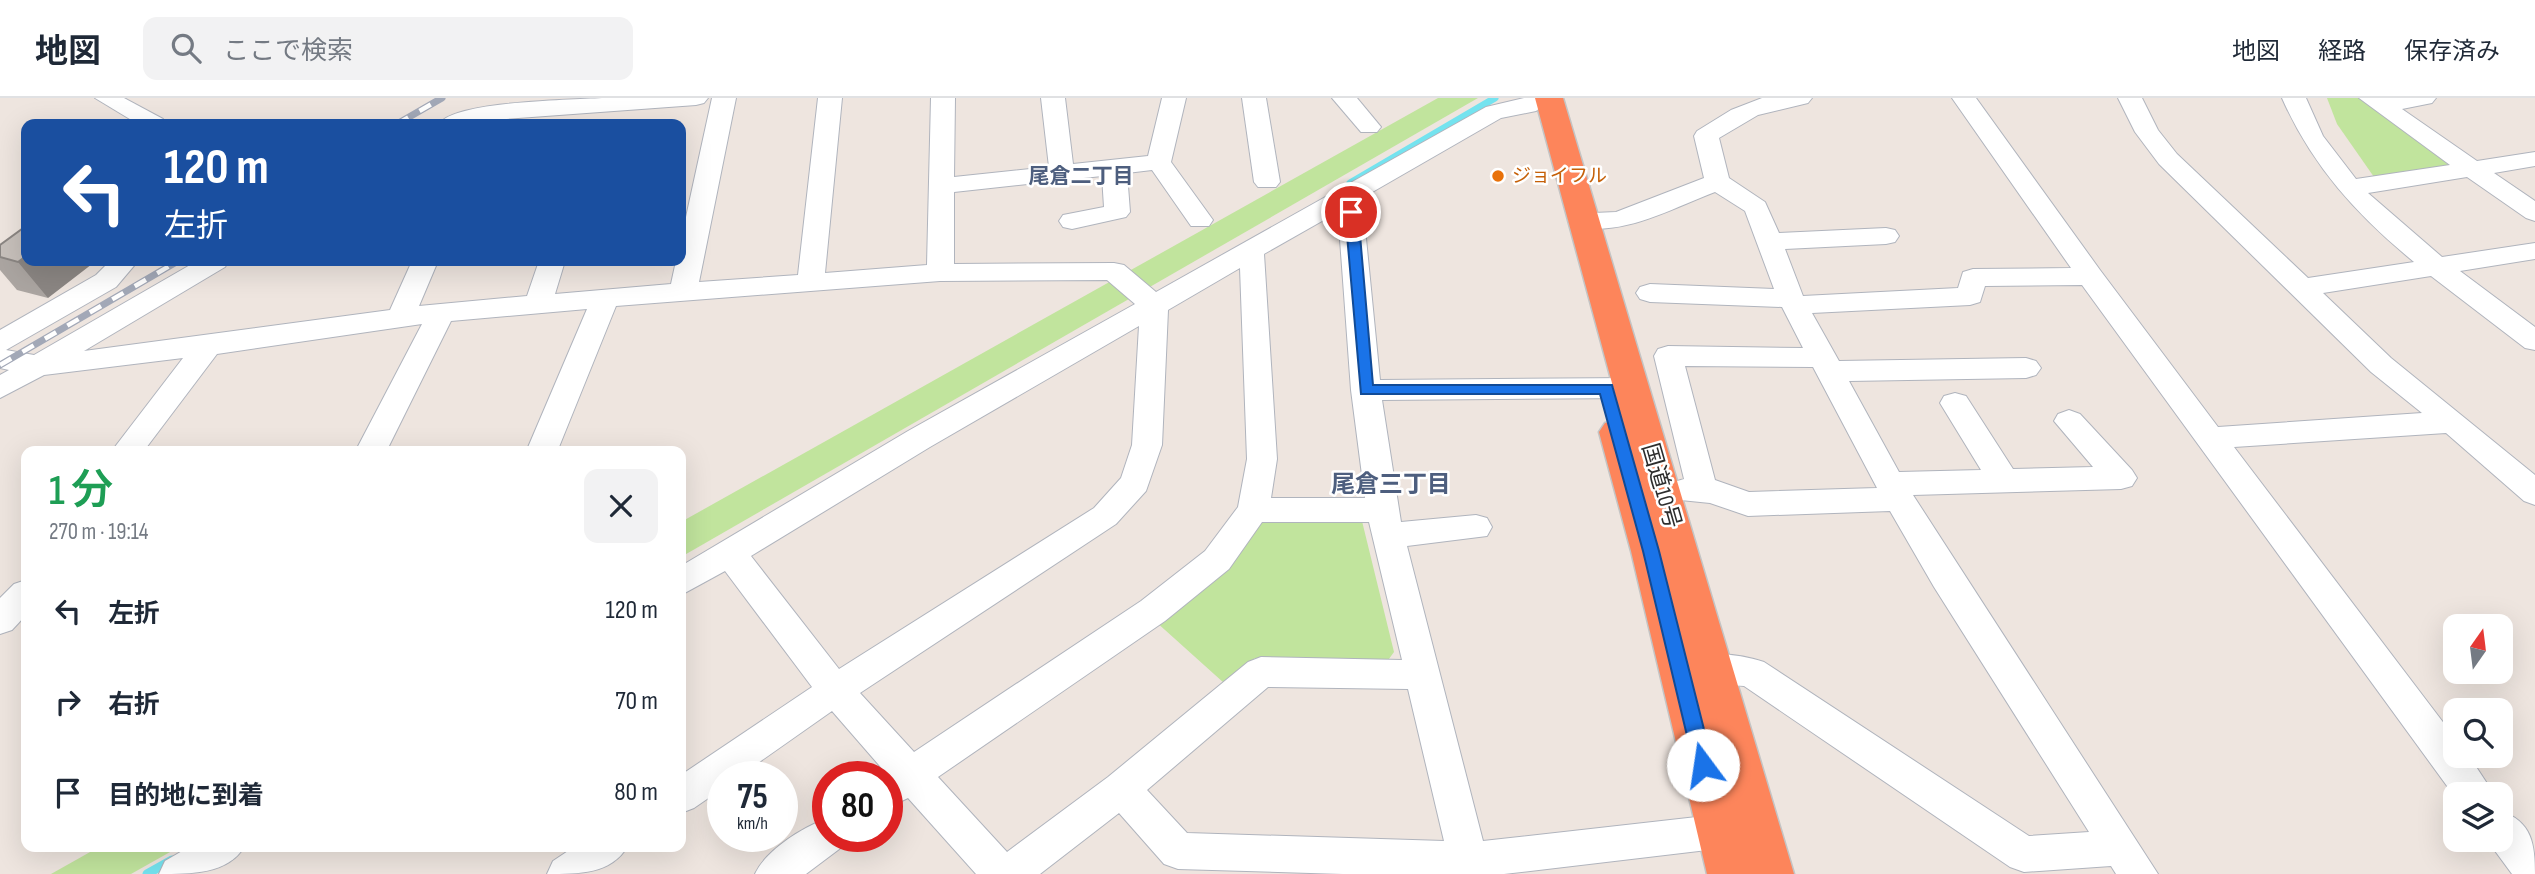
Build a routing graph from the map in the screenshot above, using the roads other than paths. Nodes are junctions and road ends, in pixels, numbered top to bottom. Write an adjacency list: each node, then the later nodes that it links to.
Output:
1 (107, 98): 18 (street)
2 (696, 98): 17 (street)
3 (724, 98): 49 (street)
4 (830, 98): 47 (street)
5 (943, 98): 29 (street)
6 (1053, 98): 26 (street)
7 (1174, 98): 23 (street)
8 (1254, 98): 27 (street)
9 (1344, 98): 21 (street)
10 (1800, 98): 28 (street)
11 (1964, 98): 46 (street)
12 (2130, 98): 48 (street)
13 (2294, 98): 30 (street)
14 (2424, 98): 16 (street)
15 (1536, 100): 31 (street); 34 (highway, 国道10号); 65 (highway, 国道10号)
16 (2375, 101): 25 (street)
17 (600, 109): 20 (street)
18 (147, 119)
19 (461, 119): 20 (street)
20 (481, 119)
21 (1369, 127)
22 (2535, 159): 25 (street)
23 (1159, 162): 24 (street); 33 (street)
24 (1114, 167): 26 (street); 35 (street)
25 (2473, 170): 30 (street); 32 (street)
26 (1062, 173): 29 (street)
27 (1267, 182)
28 (1717, 182): 34 (street); 37 (street)
29 (940, 186): 45 (street)
30 (2350, 188): 44 (street)
31 (1349, 196): 38 (street); 66 (street)
32 (2535, 213)
33 (1200, 220)
34 (1581, 220): 65 (highway, 国道10号)
35 (1072, 221)
36 (1886, 236): 37 (street)
37 (1770, 242): 52 (street)
38 (1249, 250): 54 (street); 79 (street)
39 (2535, 251): 44 (street)
40 (120, 266): 58 (street)
41 (208, 266): 62 (street)
42 (423, 266): 56 (street)
43 (550, 266): 53 (street)
44 (2438, 266): 48 (street); 57 (street)
45 (940, 273): 47 (street); 54 (street)
46 (2090, 276): 52 (street); 70 (street)
47 (811, 282): 49 (street)
48 (2302, 288): 69 (street)
49 (683, 292): 51 (street)
50 (1650, 293): 52 (street)
51 (604, 298): 53 (street); 73 (street)
52 (1793, 302): 61 (street)
53 (538, 304): 55 (street)
54 (1154, 305): 83 (street); 91 (street)
55 (441, 314): 56 (street); 72 (street)
56 (401, 317): 59 (street)
57 (2535, 341)
58 (0, 342)
59 (208, 346): 62 (street); 71 (street)
60 (0, 358): 62 (street)
61 (1828, 365): 63 (street); 76 (street); 77 (street)
62 (38, 366): 64 (street)
63 (2026, 368)
64 (0, 388)
65 (1619, 388): 66 (street); 75 (highway, 国道10号)
66 (1366, 390): 81 (street)
67 (1955, 403): 74 (street)
68 (2069, 421): 74 (street)
69 (2453, 422): 70 (street); 78 (street); 80 (street)
70 (2209, 438): 94 (street)
71 (131, 446)
72 (373, 446)
73 (543, 446)
74 (2004, 481): 77 (street)
75 (1649, 491): 76 (street); 89 (highway, 国道10号)
76 (1702, 491): 77 (street)
77 (1894, 492): 103 (street)
78 (2535, 493)
79 (1253, 510): 81 (street); 93 (street)
80 (2535, 517)
81 (1386, 523): 82 (street); 90 (street)
82 (1476, 527)
83 (730, 554): 84 (street); 91 (street)
84 (686, 579)
85 (0, 587): 86 (street)
86 (21, 587)
87 (21, 598): 88 (street)
88 (0, 620)
89 (1696, 670): 98 (highway, 国道10号); 103 (street)
90 (1424, 676): 96 (street); 104 (street)
91 (835, 690): 92 (street); 97 (street)
92 (884, 761)
93 (903, 779)
94 (2466, 782)
95 (903, 786): 109 (street)
96 (1121, 789): 104 (street); 110 (street)
97 (686, 793)
98 (1739, 830): 104 (street); 111 (highway, 国道10号); 112 (highway, 国道10号)
99 (2513, 844): 105 (street)
100 (812, 847): 108 (street)
101 (216, 852): 106 (street)
102 (600, 852): 107 (street)
103 (2128, 861)
104 (1471, 867)
105 (2535, 873)
106 (179, 874)
107 (567, 874)
108 (775, 874)
109 (1001, 874)
110 (1009, 874)
111 (1731, 874)
112 (1770, 874)

